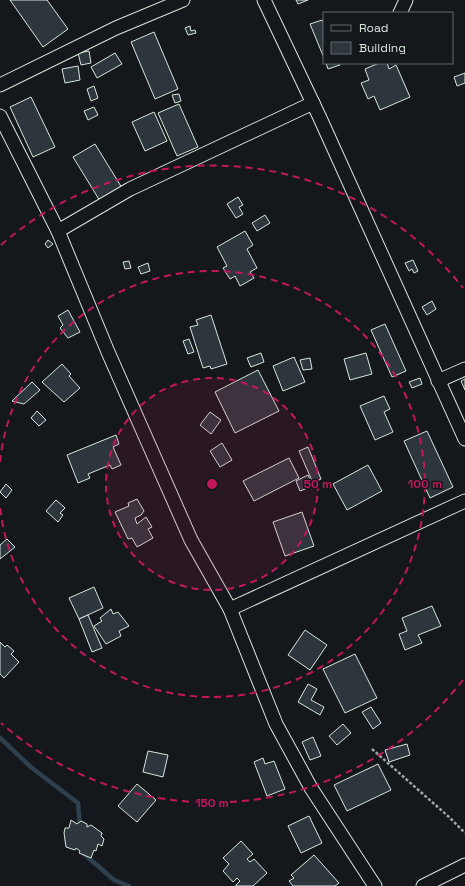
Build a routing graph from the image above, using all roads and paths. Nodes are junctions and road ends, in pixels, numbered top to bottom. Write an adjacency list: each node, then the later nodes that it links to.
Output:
1 (183, 0): 5 (street)
2 (264, 0): 6 (street)
3 (406, 0): 4 (street)
4 (400, 12)
5 (0, 85)
6 (313, 103): 8 (street); 10 (street)
7 (0, 116): 8 (street)
8 (58, 231): 13 (street)
9 (465, 369): 10 (street)
10 (438, 381): 11 (street)
11 (465, 438)
12 (465, 501): 13 (street)
13 (230, 608): 17 (street)
14 (372, 749): 15 (path)
15 (465, 833)
16 (465, 865): 18 (street)
17 (375, 886)
18 (423, 886)

